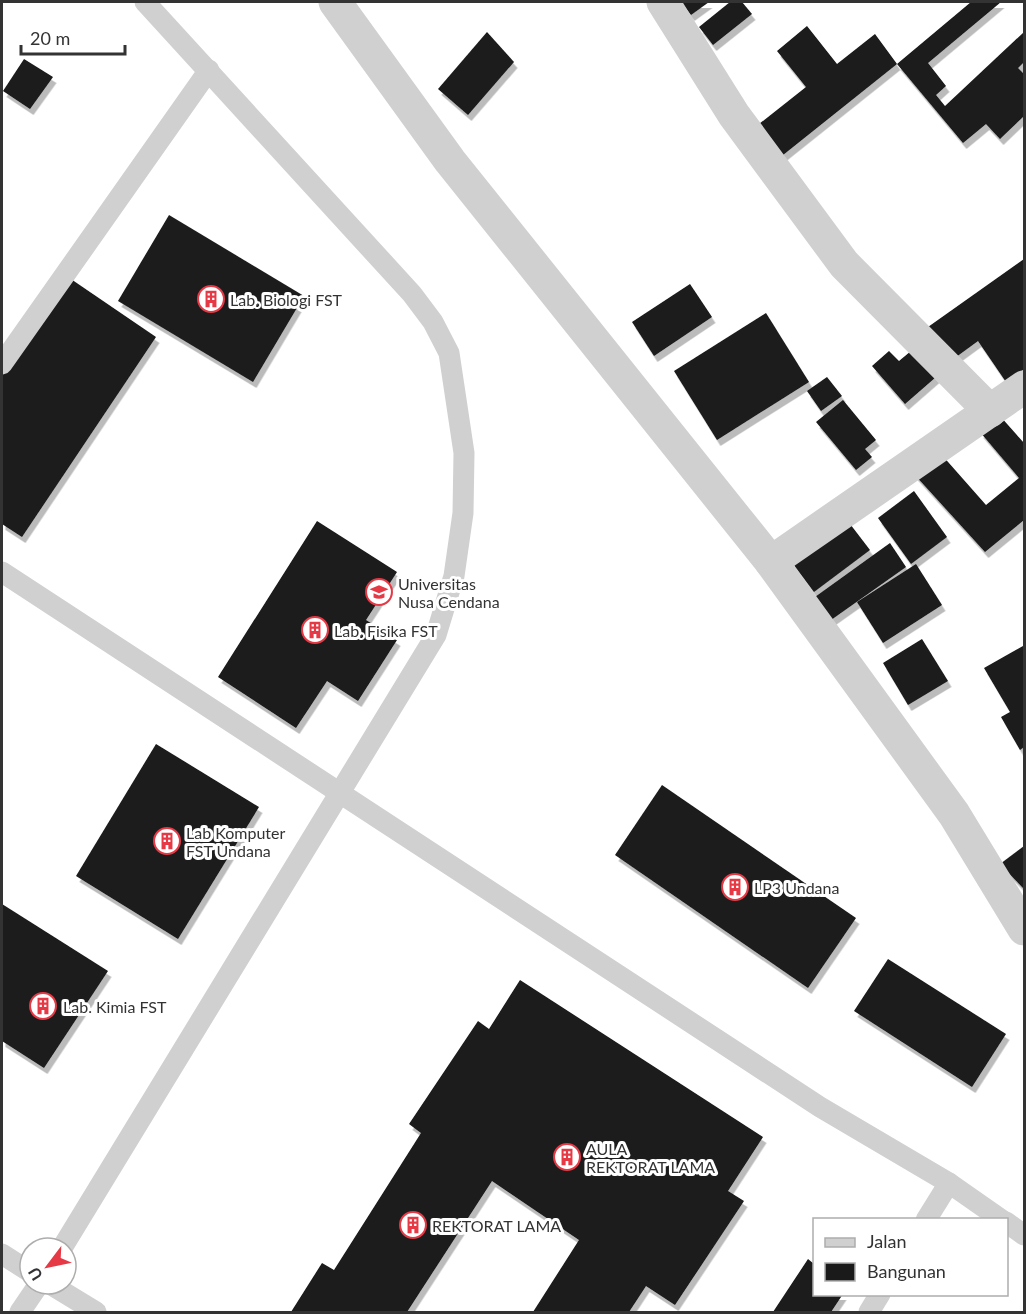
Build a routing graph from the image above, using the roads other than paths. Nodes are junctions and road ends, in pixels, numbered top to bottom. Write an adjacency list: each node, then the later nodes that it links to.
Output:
1 (145, 2): 4 (lane)
2 (335, 2): 8 (street)
3 (663, 2): 7 (street)
4 (209, 70): 5 (lane); 10 (lane)
5 (2, 364)
6 (1024, 387): 7 (street)
7 (990, 411): 8 (street)
8 (771, 562): 11 (street)
9 (2, 572): 10 (lane)
10 (339, 794): 12 (lane); 17 (lane)
11 (1024, 929)
12 (949, 1183): 13 (lane); 14 (lane)
13 (927, 1218)
14 (999, 1218)
15 (1008, 1223): 16 (lane)
16 (1024, 1235)
17 (69, 1236)
18 (2, 1254): 19 (lane)
19 (18, 1264)
20 (31, 1296): 23 (lane)
21 (70, 1296): 24 (lane)
22 (879, 1296): 25 (lane)
23 (20, 1312)
24 (96, 1312)
25 (869, 1312)

